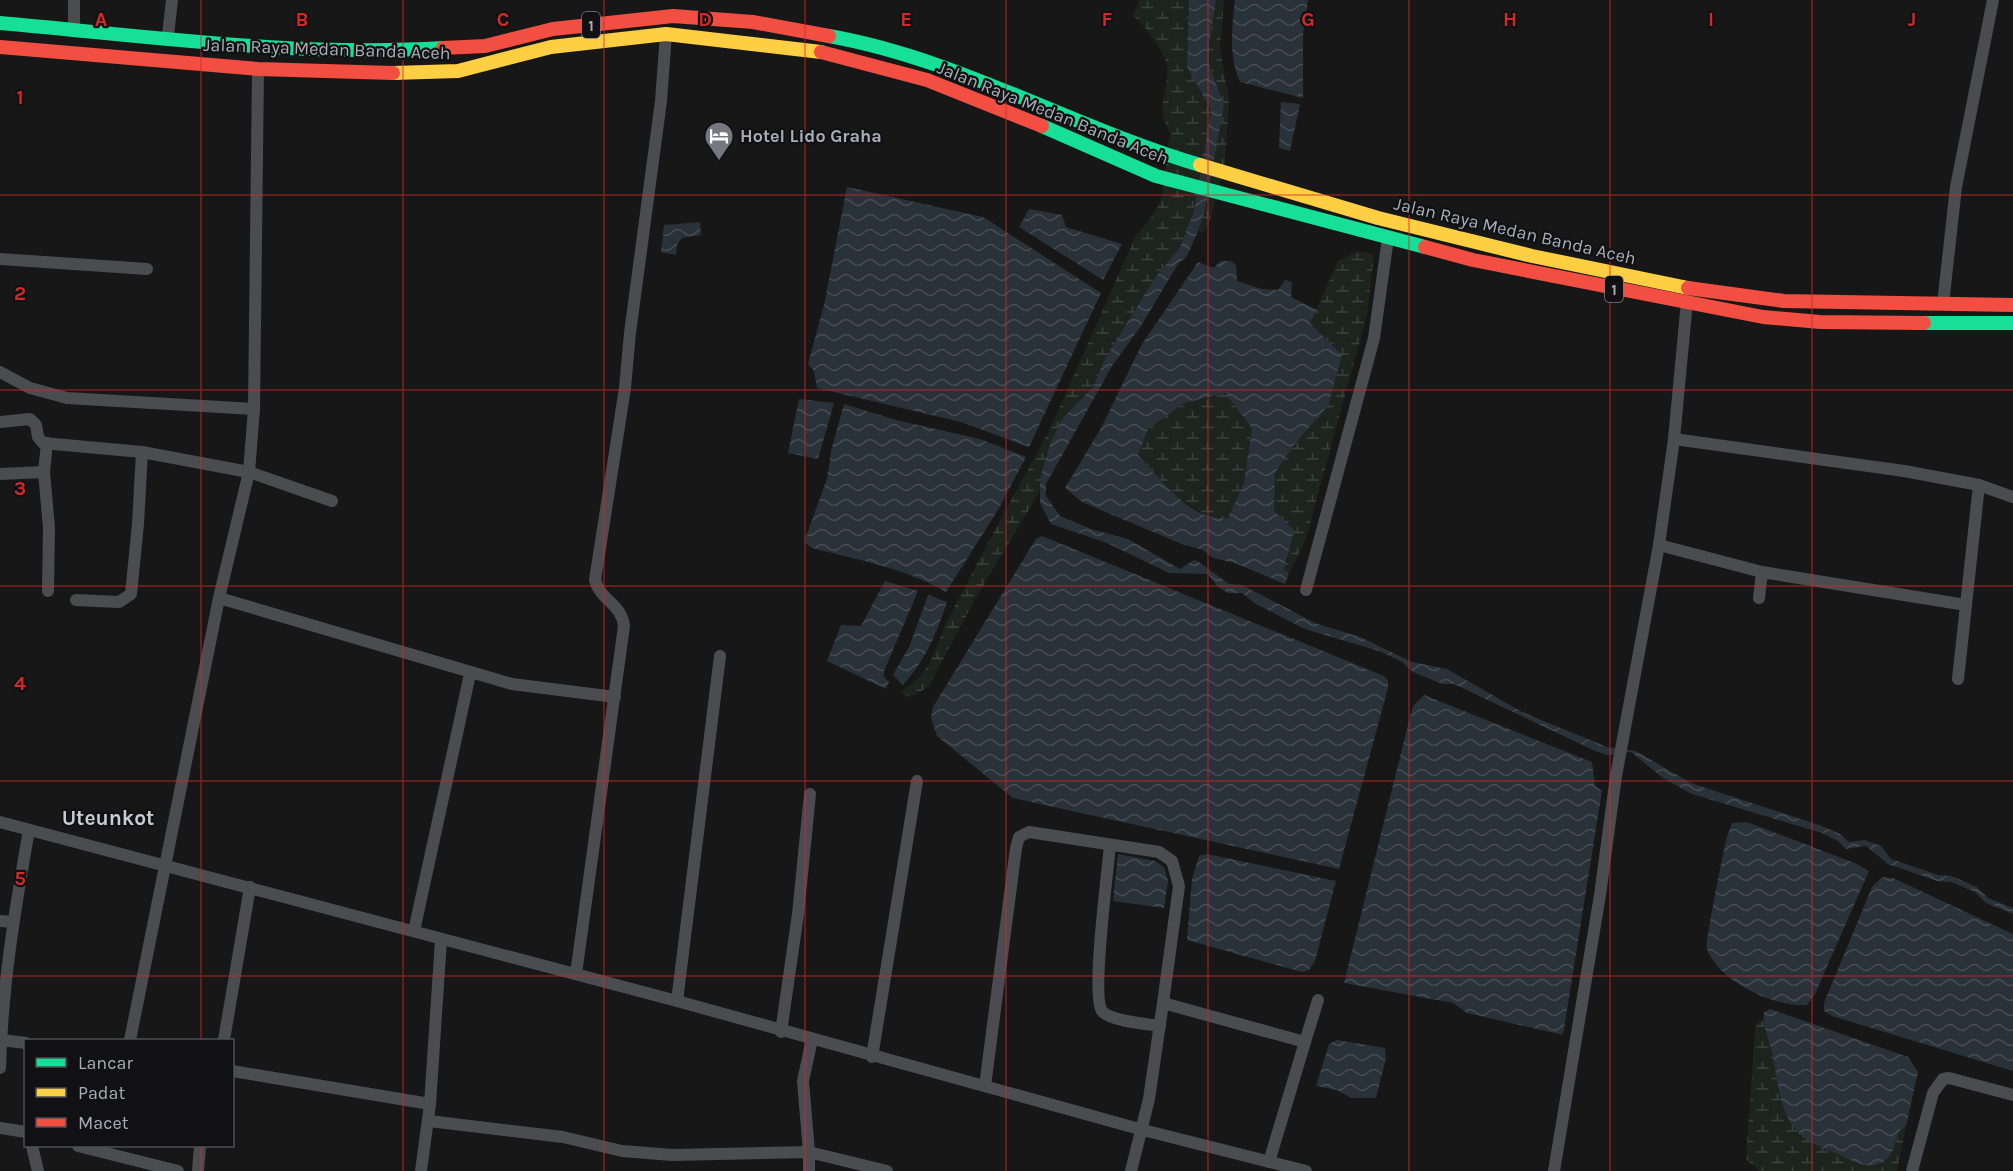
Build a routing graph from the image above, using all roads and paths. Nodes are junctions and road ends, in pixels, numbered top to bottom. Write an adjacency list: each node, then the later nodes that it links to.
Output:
1 (74, 0): 5 (street)
2 (172, 0): 7 (street)
3 (1993, 0): 16 (street)
4 (0, 22): 5 (highway, Jalan Raya Medan Banda Aceh / 1)
5 (74, 28): 7 (highway, Jalan Raya Medan Banda Aceh / 1)
6 (666, 34): 9 (highway, Jalan Raya Medan Banda Aceh / 1); 11 (highway, Jalan Raya Medan Banda Aceh / 1); 43 (street)
7 (168, 35): 10 (highway, Jalan Raya Medan Banda Aceh / 1)
8 (0, 47): 9 (highway, Jalan Raya Medan Banda Aceh / 1)
9 (258, 69): 21 (street)
10 (1017, 94): 11 (highway); 15 (highway, Jalan Raya Medan Banda Aceh / 1)
11 (1011, 112): 12 (highway, Jalan Raya Medan Banda Aceh / 1)
12 (1388, 238): 17 (highway, Jalan Raya Medan Banda Aceh / 1); 34 (street)
13 (0, 259): 14 (street)
14 (147, 269)
15 (1689, 288): 16 (highway, Jalan Raya Medan Banda Aceh / 1); 17 (street)
16 (1943, 303): 18 (highway, Jalan Raya Medan Banda Aceh / 1)
17 (1687, 304): 19 (highway, Jalan Raya Medan Banda Aceh / 1); 23 (street)
18 (2013, 305)
19 (2013, 323)
20 (0, 372): 21 (street)
21 (254, 409): 27 (street)
22 (0, 422): 24 (street)
23 (1674, 439): 29 (street); 32 (street)
24 (47, 443): 25 (street); 26 (street)
25 (142, 452): 27 (street); 38 (street)
26 (44, 472): 28 (street); 35 (street)
27 (249, 472): 31 (street); 36 (street)
28 (0, 474)
29 (1979, 485): 30 (street); 39 (street)
30 (2013, 497)
31 (332, 501)
32 (1659, 545): 33 (street); 91 (street)
33 (1762, 572): 37 (street); 39 (street)
34 (1306, 590)
35 (48, 591)
36 (219, 598): 41 (street); 49 (street)
37 (1759, 598)
38 (76, 600)
39 (1966, 605): 42 (street)
40 (720, 657): 56 (street)
41 (470, 674): 43 (street); 52 (street)
42 (1958, 679)
43 (615, 697): 54 (street)
44 (917, 781): 67 (street)
45 (810, 794): 59 (street)
46 (0, 822): 47 (street)
47 (29, 830): 49 (street); 51 (street)
48 (1110, 845): 57 (street); 58 (street); 70 (street)
49 (166, 866): 50 (street); 60 (street)
50 (250, 887): 52 (street); 61 (street)
51 (6, 921): 63 (street)
52 (414, 931): 53 (street)
53 (441, 940): 54 (street); 72 (street)
54 (576, 975): 56 (street)
55 (1318, 1000): 64 (street)
56 (677, 1001): 59 (street)
57 (1163, 1003): 58 (street); 64 (street)
58 (1160, 1026): 75 (street)
59 (781, 1032): 62 (street)
60 (130, 1039)
61 (224, 1039)
62 (812, 1039): 67 (street); 80 (street)
63 (0, 1040): 65 (street); 66 (street)
64 (1305, 1042): 81 (street)
65 (24, 1043)
66 (0, 1057): 68 (street)
67 (872, 1057): 70 (street)
68 (0, 1068)
69 (234, 1071): 72 (street)
70 (985, 1086): 75 (street)
71 (2013, 1095): 92 (street)
72 (430, 1104): 73 (street)
73 (429, 1121): 80 (street); 86 (street)
74 (0, 1128): 76 (street)
75 (1143, 1130): 81 (street); 89 (street)
76 (24, 1132)
77 (32, 1147): 83 (street)
78 (82, 1147): 82 (street)
79 (200, 1147): 85 (street)
80 (809, 1152): 87 (street); 88 (street)
81 (1269, 1161): 90 (street)
82 (155, 1168): 84 (street)
83 (38, 1171)
84 (177, 1171)
85 (198, 1171)
86 (421, 1171)
87 (809, 1171)
88 (887, 1171)
89 (1131, 1171)
90 (1306, 1171)
91 (1554, 1171)
92 (1912, 1171)

